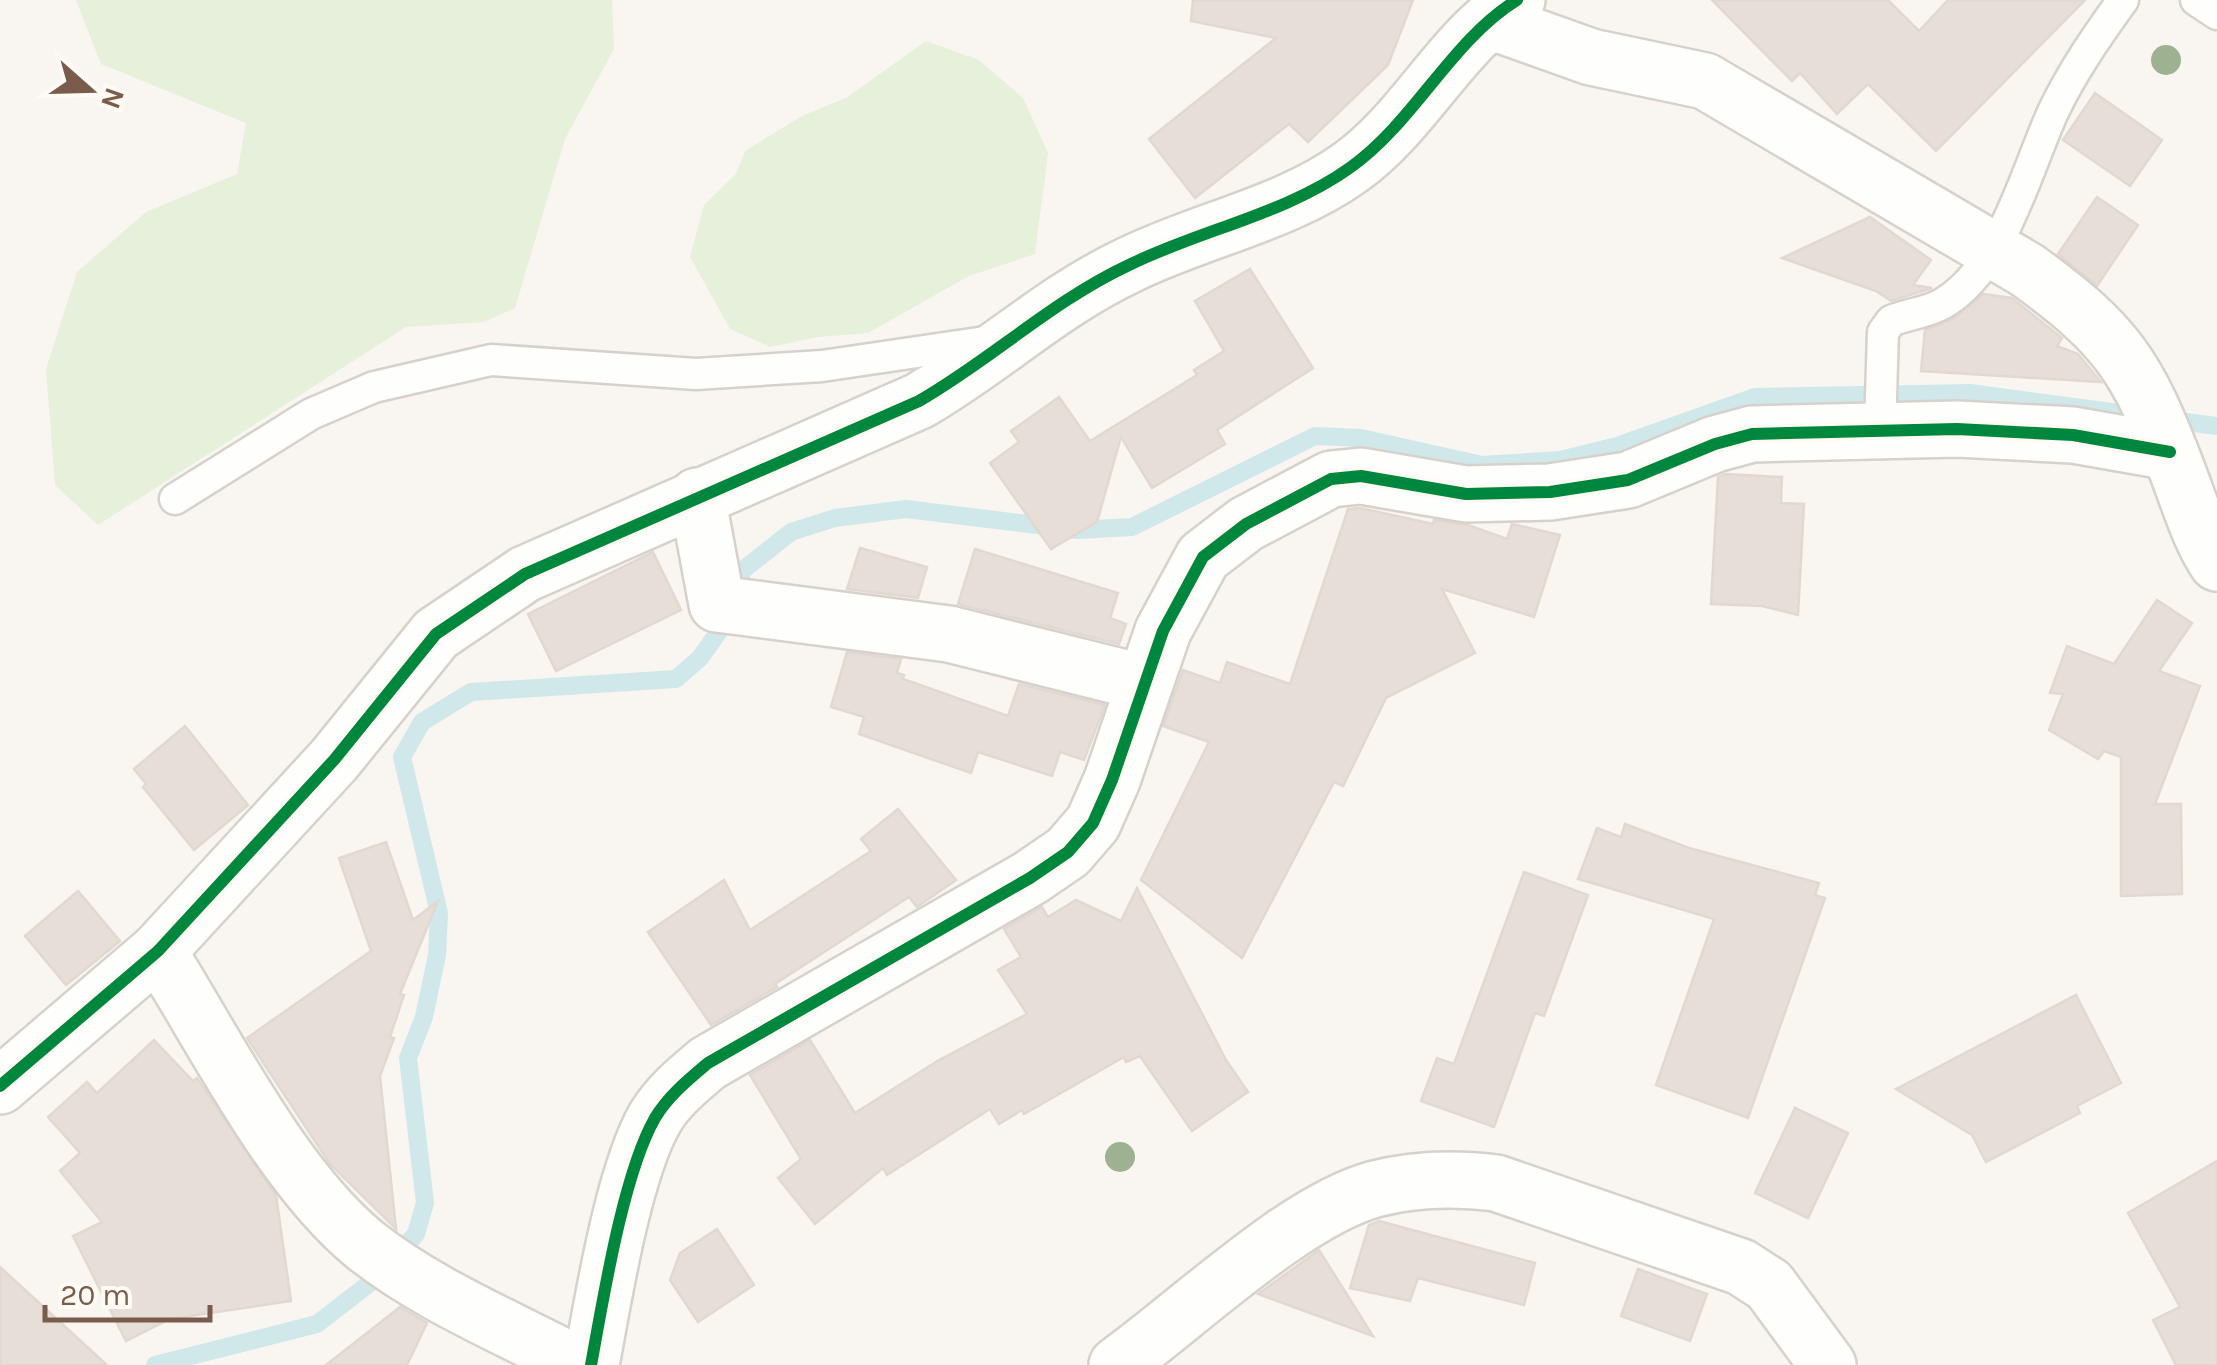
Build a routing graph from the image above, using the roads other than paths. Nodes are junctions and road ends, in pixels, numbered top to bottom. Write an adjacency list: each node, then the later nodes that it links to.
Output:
1 (2122, 0): 5 (lane)
2 (2196, 0): 4 (lane)
3 (1504, 10): 5 (street); 6 (street)
4 (2217, 14)
5 (1991, 249): 7 (lane); 8 (street)
6 (1010, 338): 9 (street); 10 (lane)
7 (1880, 431): 8 (street); 12 (street)
8 (2170, 452): 11 (street)
9 (697, 496): 12 (street); 13 (street)
10 (174, 500)
11 (2217, 563)
12 (1144, 683): 16 (street)
13 (158, 952): 14 (street); 15 (street)
14 (0, 1086)
15 (579, 1365)
16 (591, 1365)
17 (1117, 1365): 18 (street)
18 (1828, 1365)

